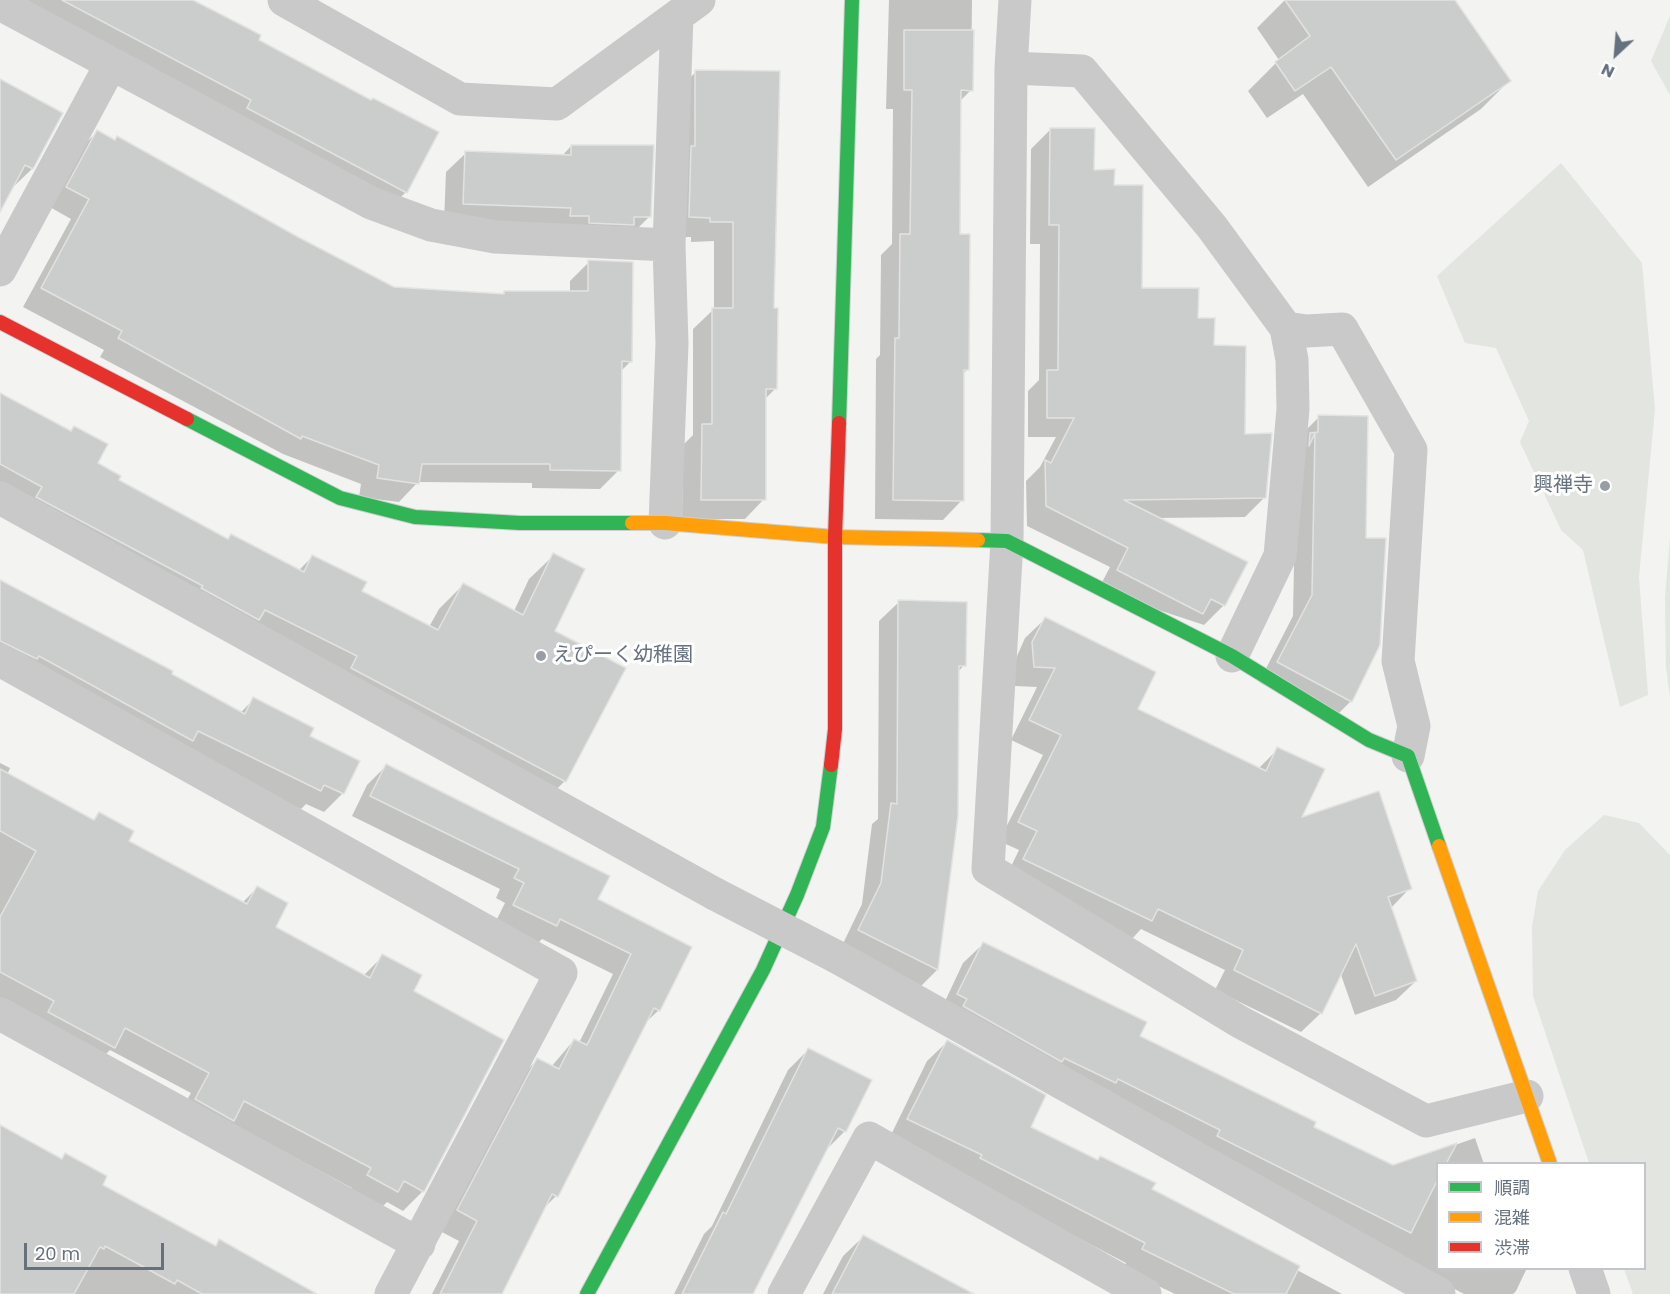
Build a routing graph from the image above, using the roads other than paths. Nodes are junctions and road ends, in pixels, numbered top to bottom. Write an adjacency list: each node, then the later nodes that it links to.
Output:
1 (284, 0): 5 (street)
2 (852, 0): 14 (street)
3 (1015, 0): 7 (street)
4 (0, 4): 6 (street)
5 (688, 8): 8 (street)
6 (111, 64): 8 (street); 9 (street)
7 (1011, 68): 11 (street); 15 (street)
8 (669, 244): 13 (street)
9 (0, 270)
10 (0, 322): 13 (street)
11 (1286, 328): 16 (street); 18 (street)
12 (0, 498): 28 (street, bridge)
13 (665, 523): 14 (street)
14 (836, 537): 15 (street); 25 (street)
15 (1007, 541): 16 (street); 20 (street)
16 (1232, 656): 18 (street)
17 (0, 660): 22 (street)
18 (1408, 756): 20 (street)
19 (0, 1014): 22 (street)
20 (1527, 1096): 21 (street)
21 (1549, 1162)
22 (419, 1244): 24 (street)
23 (1585, 1270): 29 (street)
24 (392, 1294)
25 (587, 1294)
26 (784, 1294): 27 (street)
27 (1144, 1294)
28 (1439, 1294)
29 (1594, 1294)

